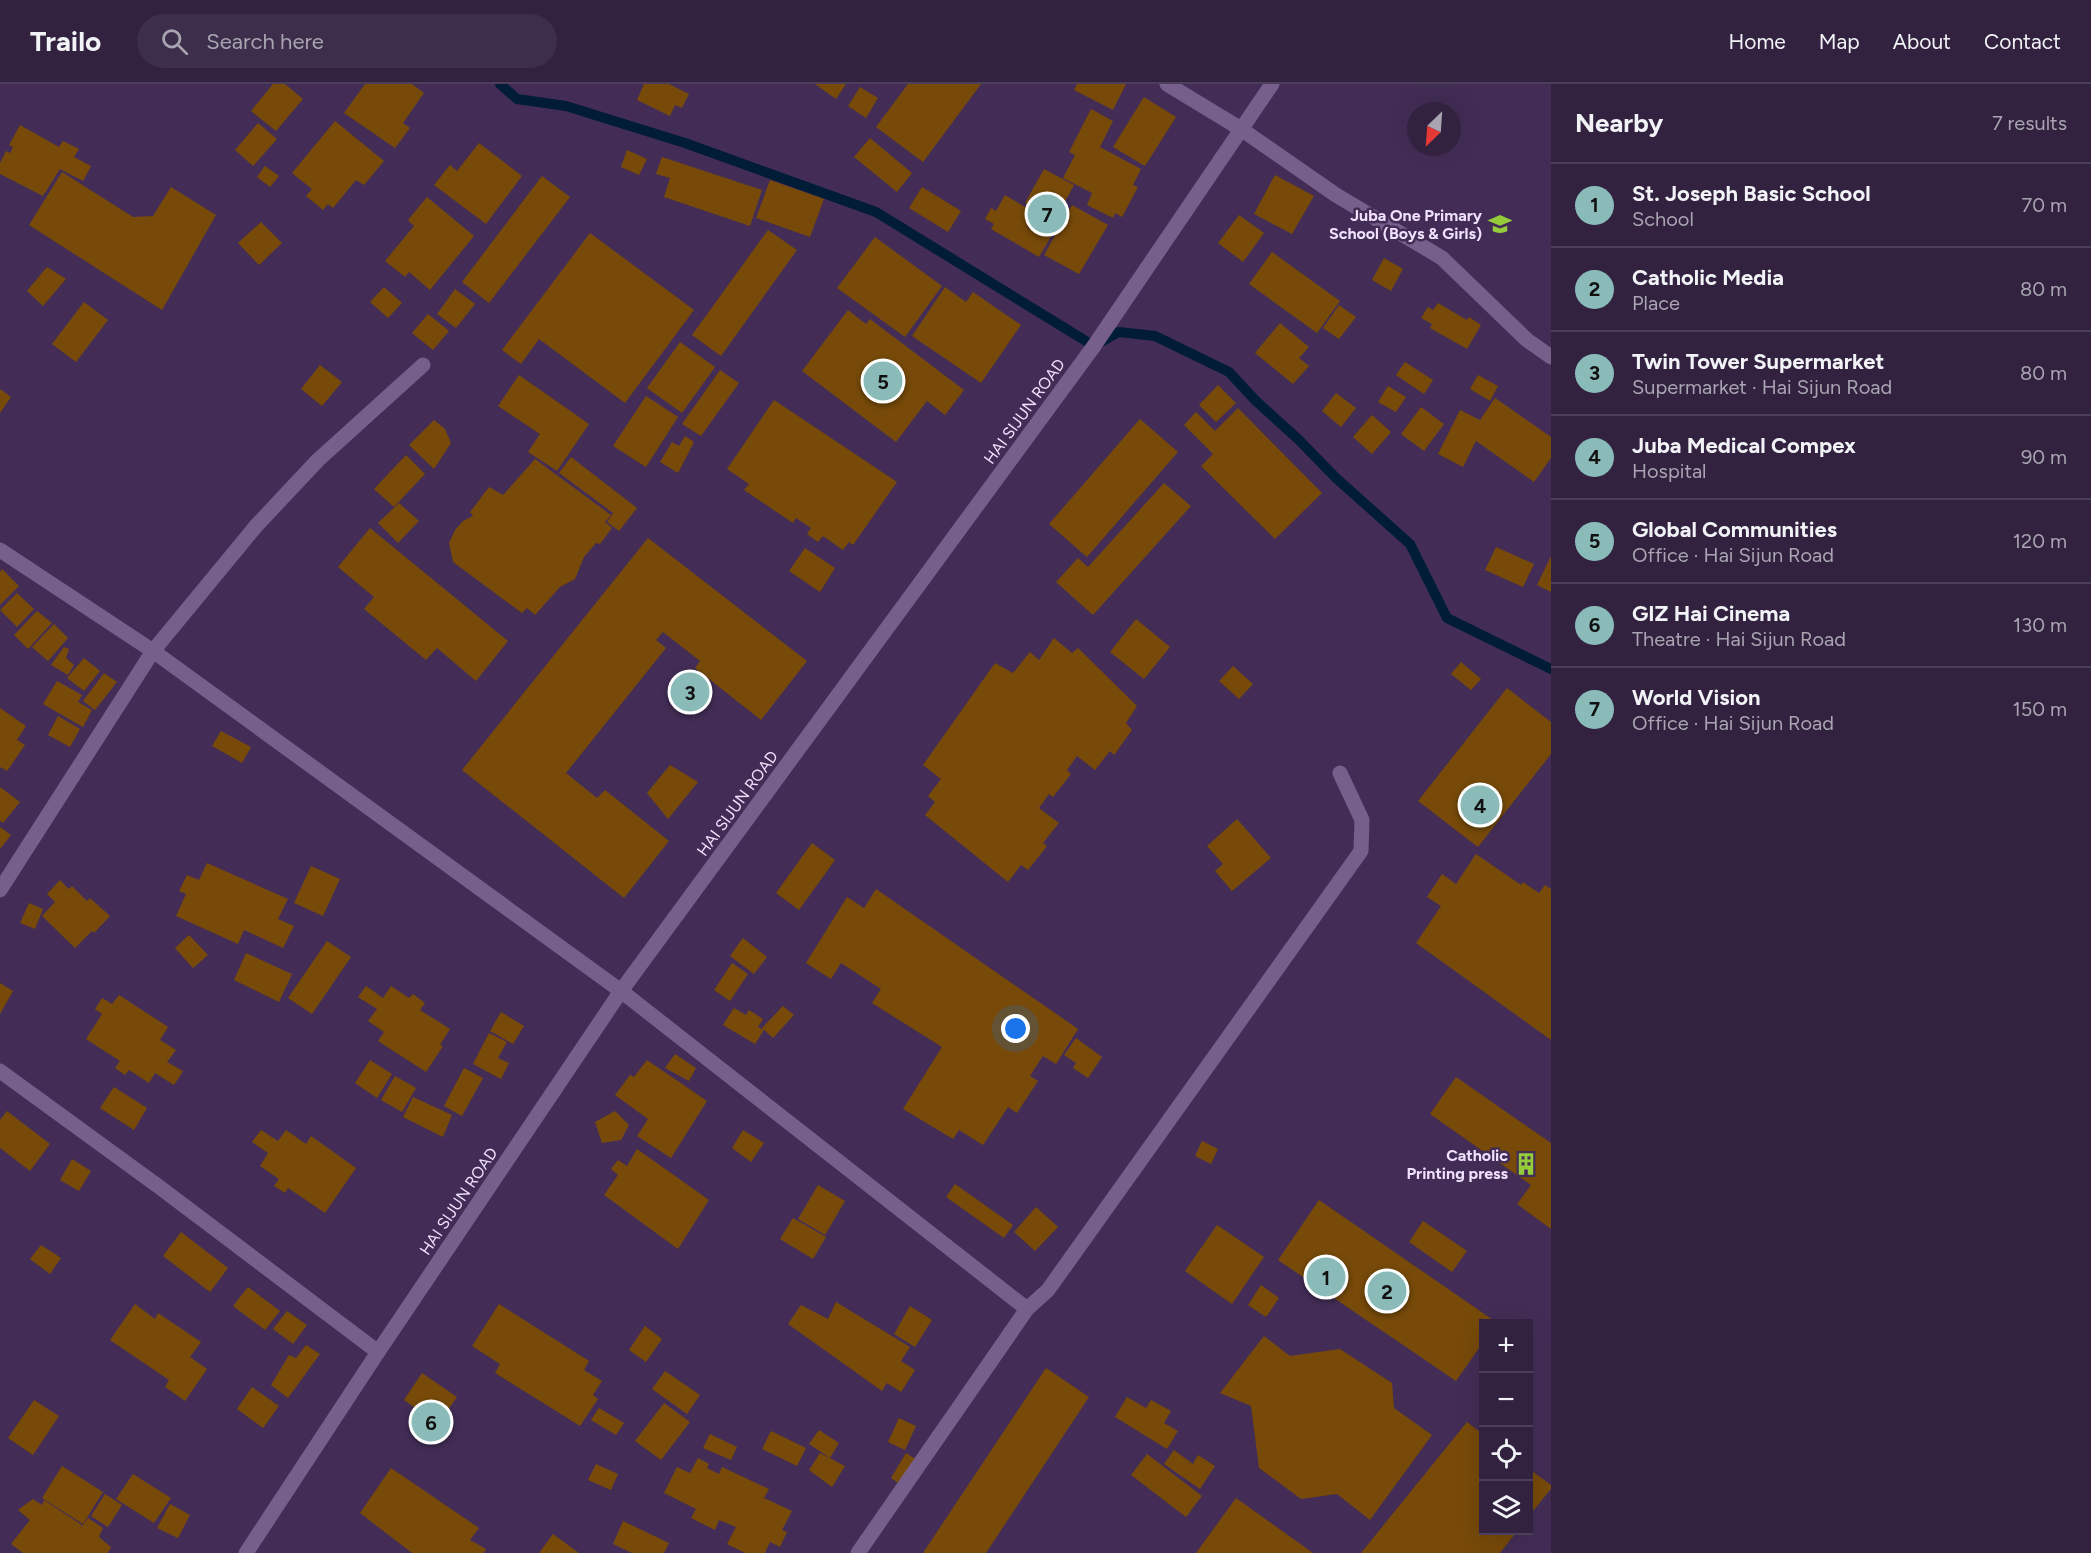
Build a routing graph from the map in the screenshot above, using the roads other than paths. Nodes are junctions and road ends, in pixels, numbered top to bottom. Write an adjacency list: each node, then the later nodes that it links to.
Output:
1 (1167, 84): 3 (street)
2 (1272, 84): 3 (street, HAI SIJUN ROAD)
3 (1241, 129): 4 (street); 10 (street, HAI SIJUN ROAD)
4 (1551, 357)
5 (423, 365): 7 (street)
6 (0, 550): 7 (street)
7 (153, 651): 9 (street); 10 (street)
8 (1340, 773): 12 (street)
9 (0, 890)
10 (621, 991): 12 (street); 13 (street, HAI SIJUN ROAD)
11 (0, 1071): 13 (street)
12 (1028, 1309): 15 (street)
13 (378, 1352): 14 (street, HAI SIJUN ROAD)
14 (246, 1553)
15 (858, 1553)

